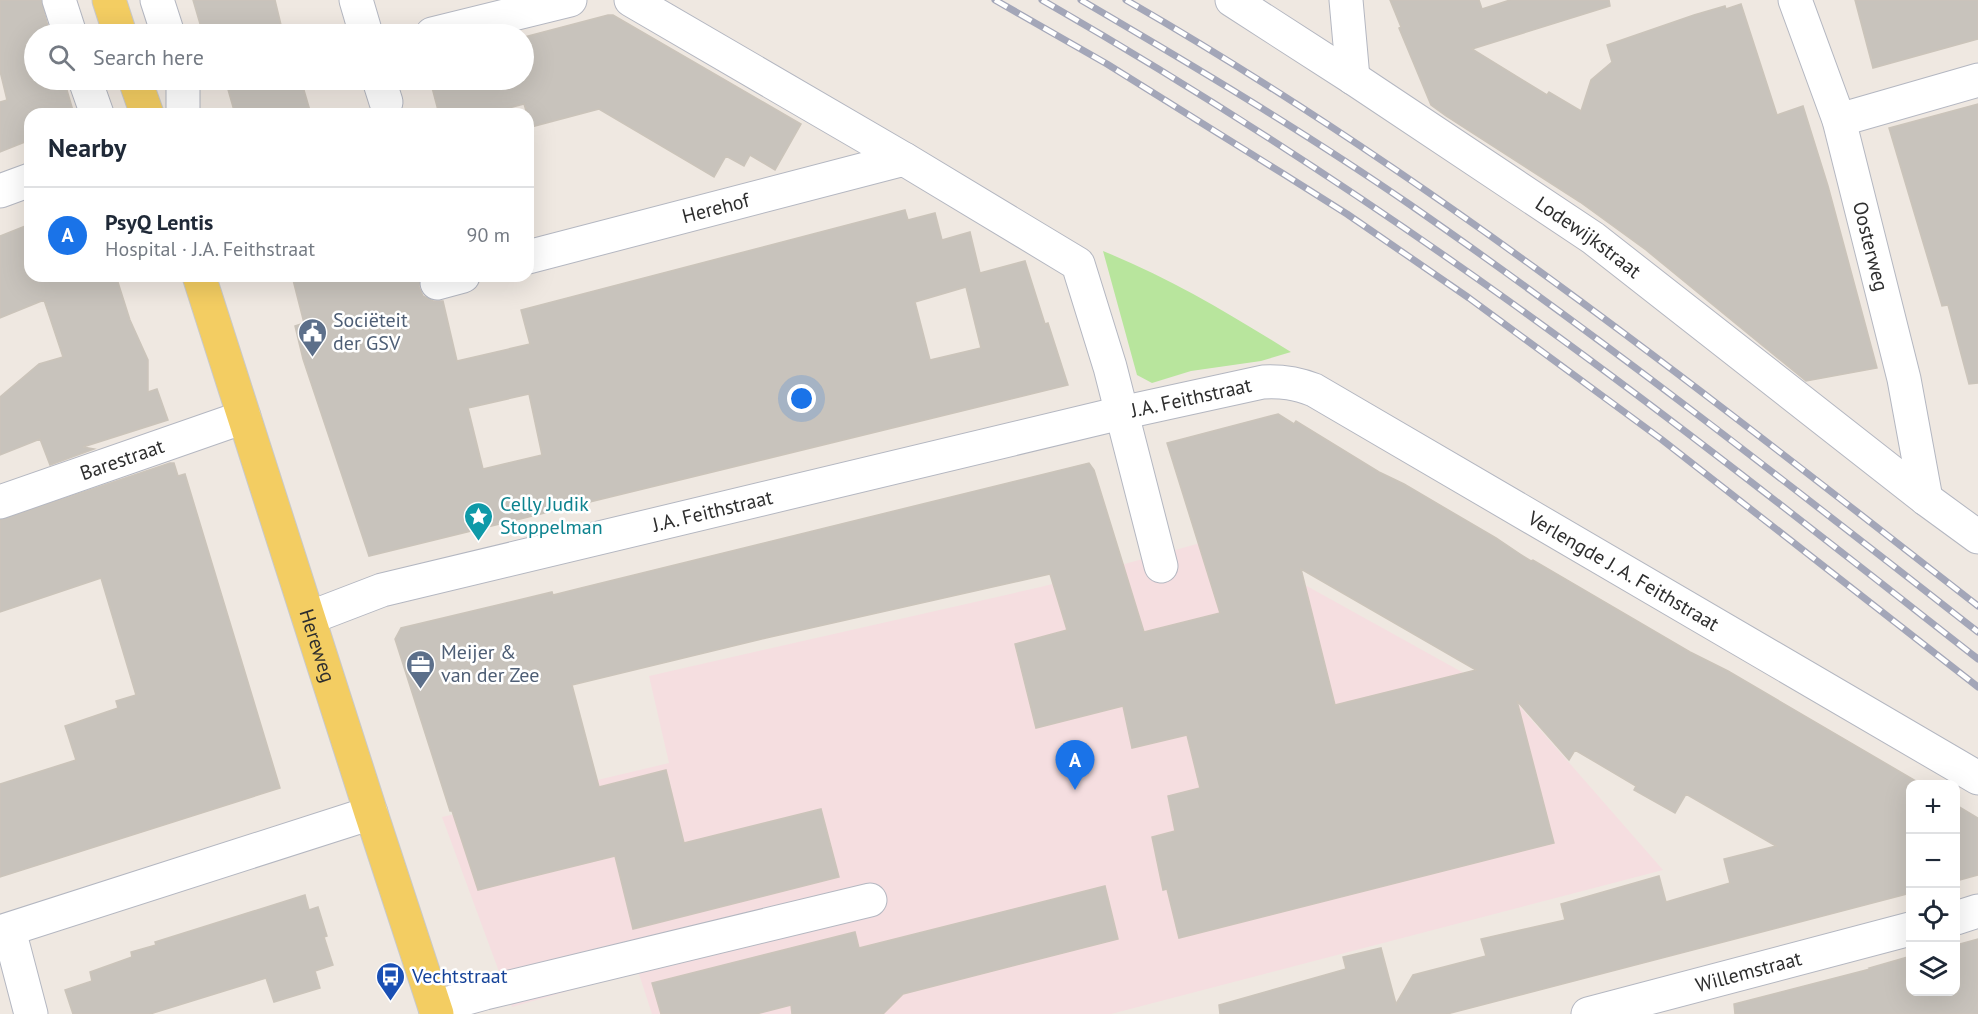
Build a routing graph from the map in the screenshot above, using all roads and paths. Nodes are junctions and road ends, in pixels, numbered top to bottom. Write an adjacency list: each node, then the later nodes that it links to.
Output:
1 (59, 0): 9 (street)
2 (110, 0): 10 (main road)
3 (356, 0): 11 (street)
4 (570, 0): 12 (street)
5 (631, 0): 22 (street)
6 (1232, 0): 13 (street, Lodewijkstraat)
7 (1346, 0): 13 (street)
8 (1795, 0): 21 (street, Oosterweg)
9 (67, 24)
10 (117, 24)
11 (363, 24)
12 (473, 24)
13 (1353, 78): 30 (street, Lodewijkstraat)
14 (1978, 80): 21 (street)
15 (89, 90): 18 (street)
16 (139, 90): 19 (main road)
17 (183, 90): 20 (street)
18 (95, 108)
19 (145, 108)
20 (183, 108)
21 (1839, 120): 30 (street, Oosterweg)
22 (904, 159): 25 (street, Herehof); 28 (street, J.A. Feithstraat)
23 (24, 182): 24 (street)
24 (0, 191)
25 (534, 255)
26 (201, 282): 29 (main road, Hereweg)
27 (1263, 382): 28 (street, J.A. Feithstraat); 35 (street, Verlengde J. A. Feithstraat)
28 (1121, 413): 33 (street, J.A. Feithstraat); 34 (street, J.A. Feithstraat)
29 (244, 417): 31 (street, Barestraat); 34 (main road, Hereweg)
30 (1926, 499): 32 (street, Lodewijkstraat)
31 (0, 502)
32 (1978, 537)
33 (1161, 566)
34 (309, 618): 36 (main road, Hereweg)
35 (1978, 777)
36 (371, 813): 41 (street); 42 (main road, Hereweg)
37 (870, 900): 42 (street)
38 (1978, 911): 39 (street)
39 (1960, 917)
40 (1906, 930): 44 (street, Willemstraat)
41 (4, 931): 43 (street)
42 (436, 1010)
43 (31, 1014)
44 (1588, 1014)

